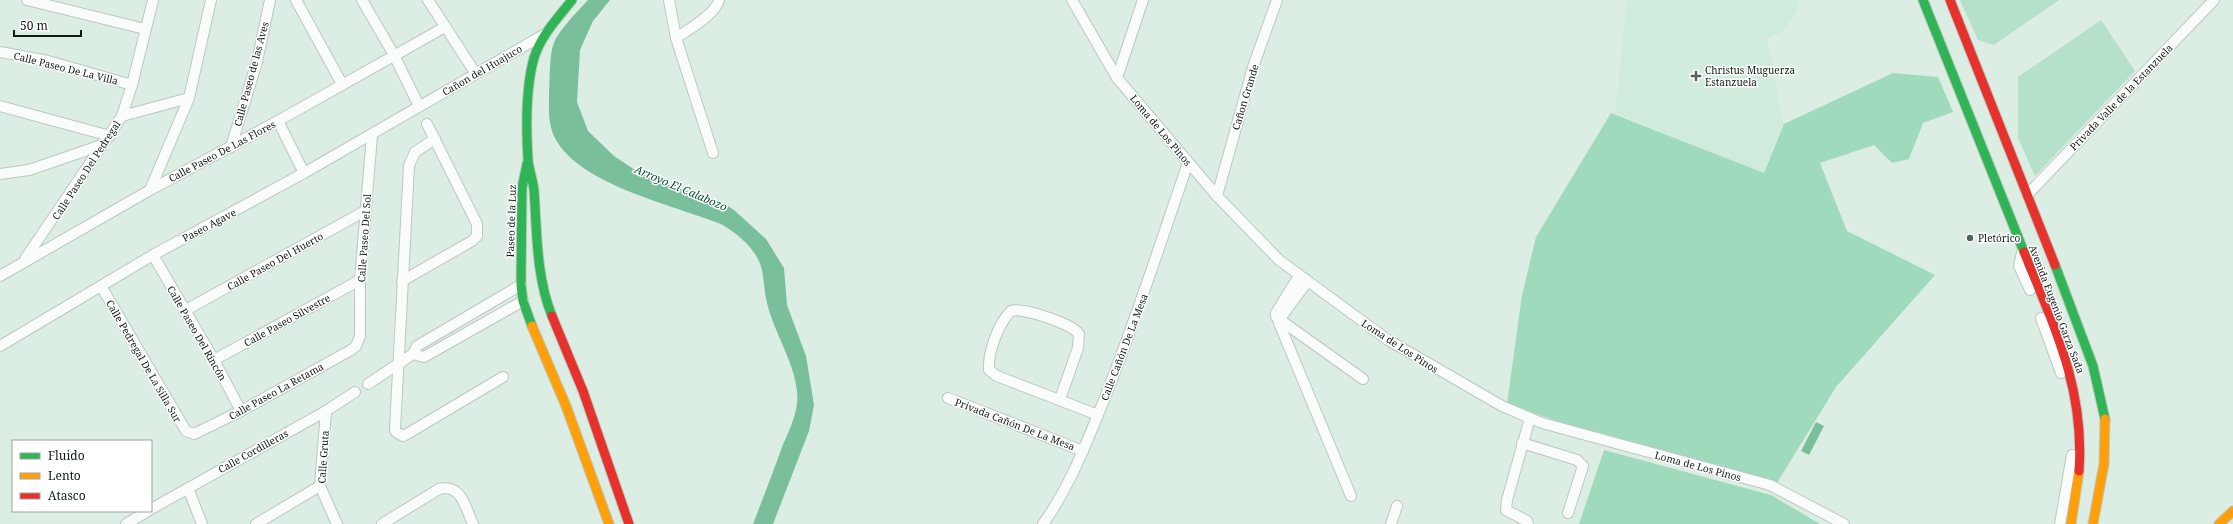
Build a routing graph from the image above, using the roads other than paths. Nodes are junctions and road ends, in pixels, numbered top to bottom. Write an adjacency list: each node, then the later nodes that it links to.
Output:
1 (27, 0): 18 (street)
2 (153, 0): 18 (street, Calle Paseo Del Pedregal)
3 (211, 0): 27 (street)
4 (270, 0): 37 (street, Calle Paseo de las Aves)
5 (296, 0): 26 (street)
6 (362, 0): 22 (street)
7 (428, 0): 17 (street)
8 (572, 0): 19 (main road)
9 (669, 0): 20 (street)
10 (719, 0): 20 (street)
11 (1072, 0): 24 (street, Loma de Los Pinos)
12 (1142, 0): 24 (street)
13 (1277, 0): 45 (street, Cañon Grande)
14 (1923, 0): 47 (main road, Avenida Eugenio Garza Sada)
15 (1950, 0): 44 (main road, Avenida Eugenio Garza Sada)
16 (2214, 0): 44 (street, Privada Valle de la Estanzuela)
17 (445, 26): 22 (street, Calle Paseo De Las Flores); 23 (street)
18 (145, 29): 25 (street, Calle Paseo Del Pedregal)
19 (545, 34): 23 (street, Cañon del Huajuco); 39 (main road)
20 (676, 38): 38 (street)
21 (0, 52): 25 (street, Calle Paseo De La Villa)
22 (394, 55): 26 (street, Calle Paseo De Las Flores); 29 (street)
23 (476, 74): 29 (street, Cañon del Huajuco)
24 (1117, 78): 40 (street, Loma de Los Pinos)
25 (132, 84): 30 (street, Calle Paseo Del Pedregal)
26 (342, 84): 31 (street, Calle Paseo De Las Flores)
27 (189, 98): 30 (street); 43 (street)
28 (0, 106): 34 (street)
29 (419, 106): 33 (street, Paseo Agave)
30 (122, 116): 34 (street, Calle Paseo Del Pedregal)
31 (278, 121): 37 (street, Calle Paseo De Las Flores); 41 (street)
32 (427, 124): 35 (street)
33 (372, 135): 41 (street, Paseo Agave); 46 (street, Calle Paseo Del Sol)
34 (110, 136): 36 (street, Calle Paseo Del Pedregal)
35 (435, 139): 53 (street); 53 (street)
36 (102, 145): 42 (street); 49 (street, Calle Paseo Del Pedregal)
37 (231, 147): 43 (street, Calle Paseo De Las Flores)
38 (713, 153)
39 (528, 162): 56 (main road, Paseo de la Luz); 78 (main road, Paseo de la Luz)
40 (1188, 163): 45 (street, Loma de Los Pinos); 76 (street, Calle Cañón De La Mesa)
41 (304, 173): 48 (street, Paseo Agave)
42 (0, 174)
43 (150, 190): 49 (street, Calle Paseo De Las Flores)
44 (2028, 194): 105 (main road, Avenida Eugenio Garza Sada)
45 (1217, 196): 51 (street, Loma de Los Pinos)
46 (365, 211): 52 (street, Calle Paseo Del Sol); 60 (street, Calle Paseo Del Huerto)
47 (2022, 249): 103 (street); 104 (main road, Avenida Eugenio Garza Sada)
48 (152, 255): 57 (street, Paseo Agave); 60 (street, Calle Paseo Del Rincón)
49 (23, 262): 50 (street, Calle Paseo De Las Flores)
50 (3, 275): 55 (street)
51 (1299, 276): 54 (street, Loma de Los Pinos); 62 (street)
52 (360, 280): 63 (street, Calle Paseo Del Sol); 66 (street, Calle Paseo Silvestre)
53 (402, 281): 67 (street)
54 (1308, 282): 62 (street); 77 (street, Loma de Los Pinos)
55 (0, 283)
56 (521, 285): 58 (street); 59 (main road, Paseo de la Luz)
57 (101, 286): 64 (street, Paseo Agave); 79 (street, Calle Pedregal De La Silla Sur)
58 (497, 299): 61 (street); 65 (street)
59 (523, 301): 61 (street); 96 (main road, Paseo de la Luz)
60 (184, 311): 66 (street, Calle Paseo Del Rincón)
61 (502, 312): 65 (street)
62 (1279, 320): 69 (street); 84 (street)
63 (359, 340): 74 (street, Calle Paseo La Retama)
64 (0, 346)
65 (413, 354): 67 (street)
66 (214, 360): 74 (street, Calle Paseo Del Rincón)
67 (399, 365): 68 (street); 70 (street)
68 (503, 377)
69 (1363, 379)
70 (368, 384)
71 (355, 392): 75 (street, Calle Cordilleras)
72 (948, 398): 81 (street, Privada Cañón De La Mesa)
73 (1060, 399): 73 (street); 76 (street)
74 (241, 411): 79 (street, Calle Paseo La Retama)
75 (326, 411): 82 (street, Calle Gruta); 83 (street, Calle Cordilleras)
76 (1098, 415): 81 (street, Calle Cañón De La Mesa)
77 (1530, 418): 80 (street); 102 (street, Loma de Los Pinos)
78 (593, 421): 97 (main road); 98 (main road, Paseo de la Luz)
79 (190, 434)
80 (1522, 444): 89 (street); 101 (street)
81 (1083, 450): 99 (street, Calle Cañón De La Mesa)
82 (320, 486): 92 (street); 93 (street, Calle Gruta)
83 (188, 488): 86 (street, Calle Cordilleras); 91 (street)
84 (1351, 496)
85 (1397, 506): 100 (street)
86 (152, 508)
87 (2233, 511): 106 (main road)
88 (146, 512): 90 (street)
89 (1568, 513)
90 (126, 524)
91 (202, 524)
92 (256, 524)
93 (337, 524)
94 (382, 524): 95 (street)
95 (473, 524)
96 (609, 524)
97 (617, 524)
98 (629, 524)
99 (1043, 524)
100 (1392, 524)
101 (1528, 524)
102 (1844, 524)
103 (2060, 524)
104 (2071, 524)
105 (2093, 524)
106 (2218, 524)

